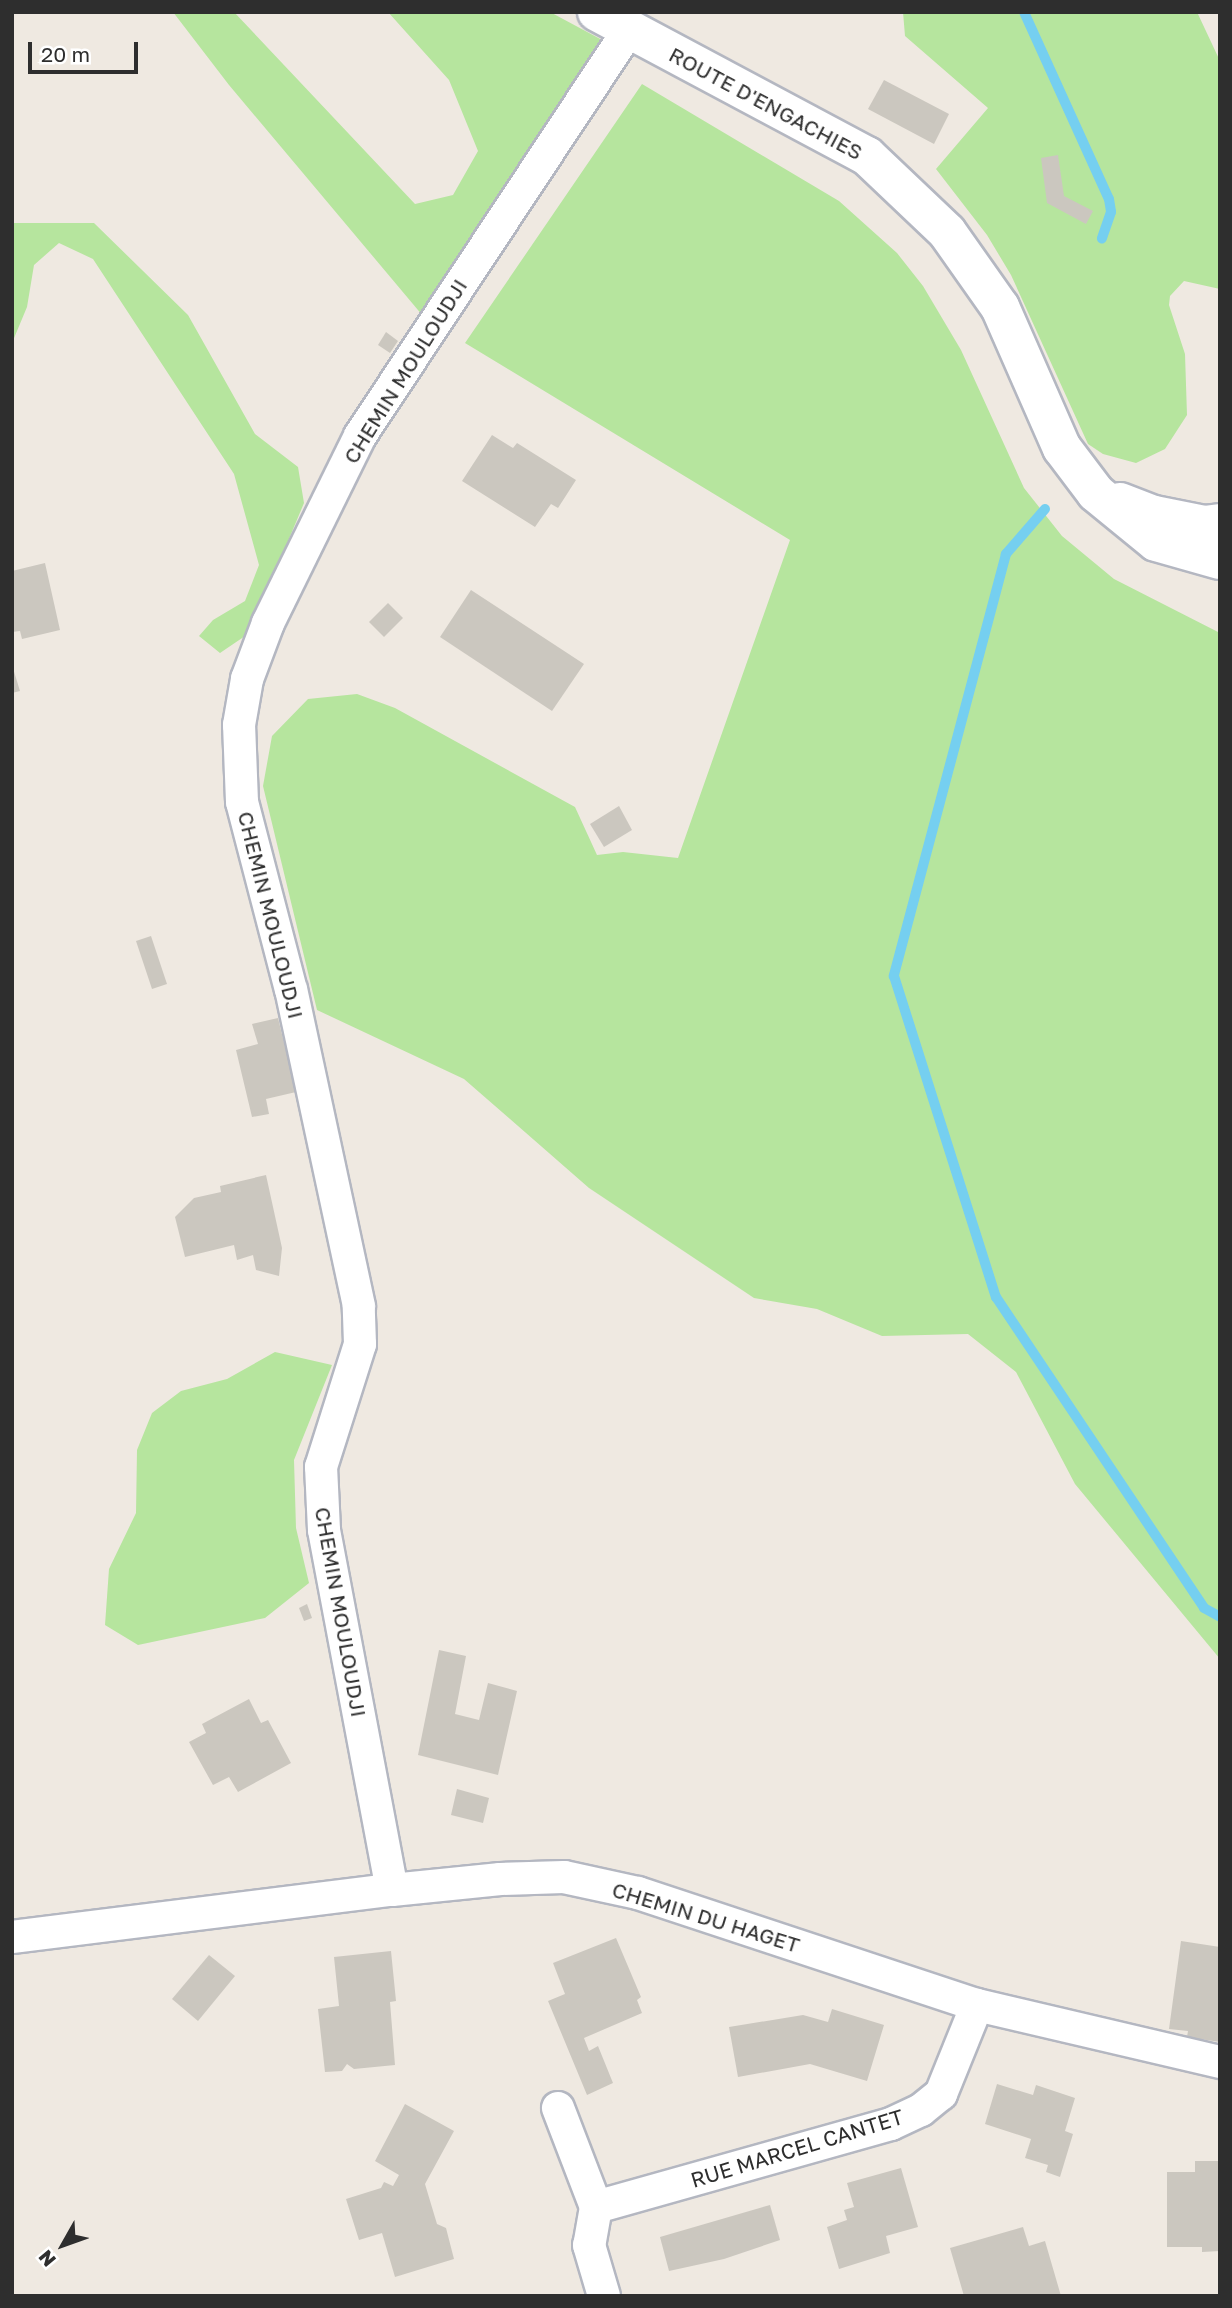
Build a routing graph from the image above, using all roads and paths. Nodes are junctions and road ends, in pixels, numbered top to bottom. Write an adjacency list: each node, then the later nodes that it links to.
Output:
1 (613, 20): 2 (street, ROUTE D'ENGACHIES); 5 (street, CHEMIN MOULOUDJI)
2 (1096, 493): 3 (street); 4 (street, ROUTE D'ENGACHIES)
3 (1220, 523)
4 (1220, 560)
5 (392, 1890): 6 (street, CHEMIN DU HAGET); 7 (street, CHEMIN DU HAGET)
6 (12, 1937)
7 (978, 2005): 8 (street, CHEMIN DU HAGET); 10 (street, RUE MARCEL CANTET)
8 (1220, 2062)
9 (558, 2108): 10 (street)
10 (596, 2207): 11 (street)
11 (604, 2296)

